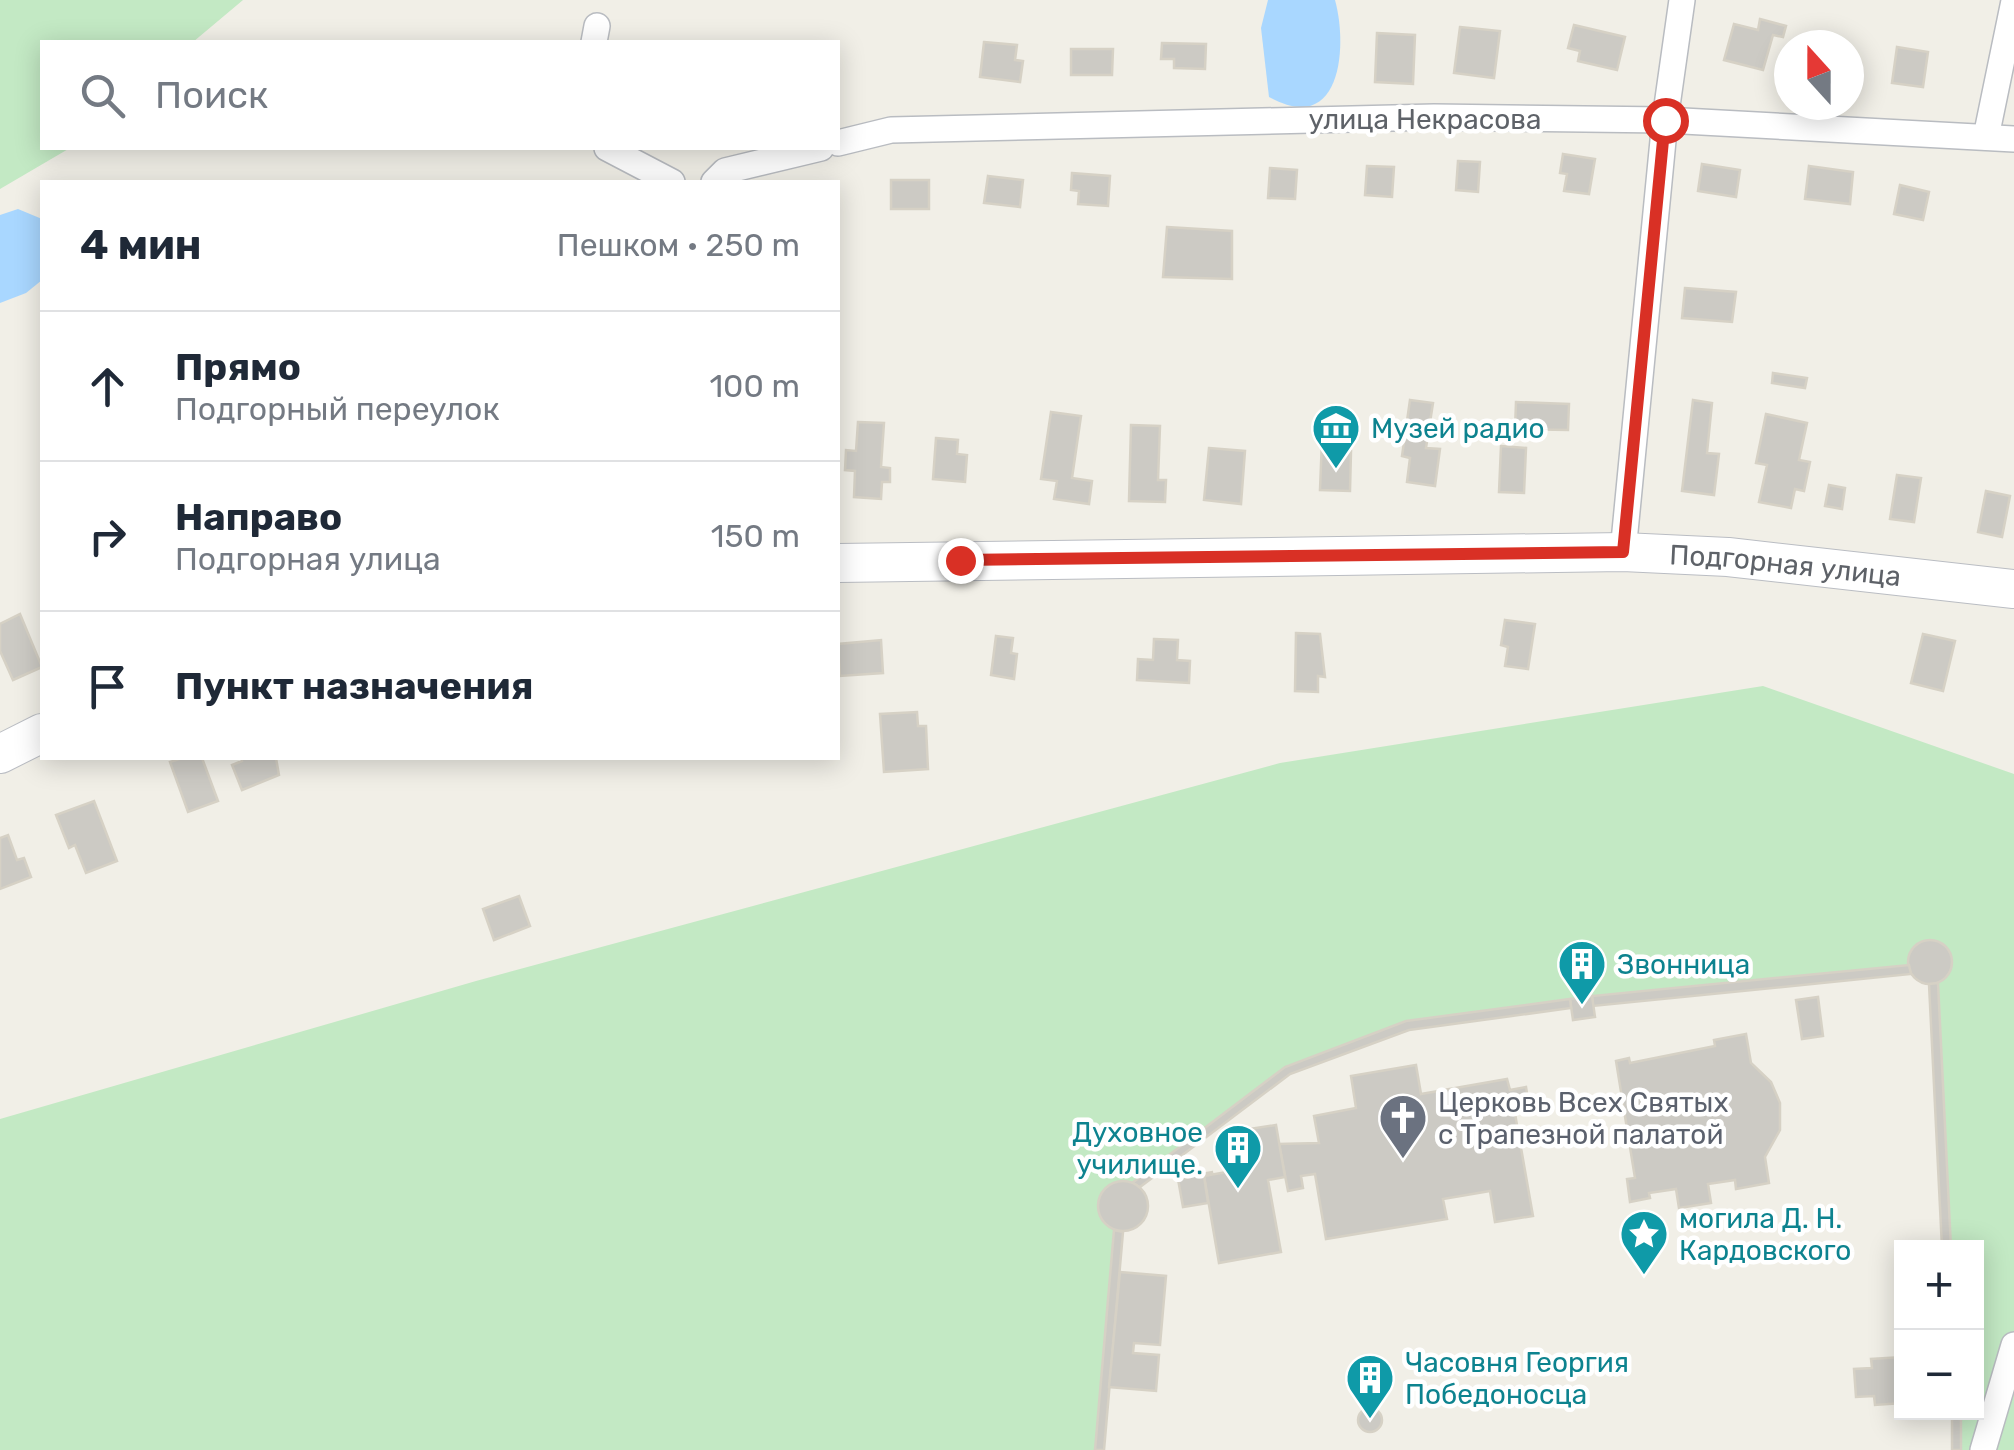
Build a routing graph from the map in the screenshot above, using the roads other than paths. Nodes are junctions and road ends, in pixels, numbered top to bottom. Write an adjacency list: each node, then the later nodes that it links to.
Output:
1 (1682, 0): 3 (street)
2 (2014, 2): 4 (street)
3 (1665, 120): 4 (street, улица Некрасова); 6 (street, улица Некрасова); 11 (street)
4 (1986, 137): 5 (street, улица Некрасова)
5 (2014, 139)
6 (840, 143)
7 (611, 150): 10 (street)
8 (814, 150): 9 (street)
9 (719, 177)
10 (668, 180)
11 (1623, 552): 12 (main road, Подгорная улица); 13 (main road, Подгорная улица)
12 (840, 563)
13 (2014, 589)
14 (40, 734): 15 (main road)
15 (0, 754)
16 (2014, 1345): 17 (street)
17 (1982, 1450)

